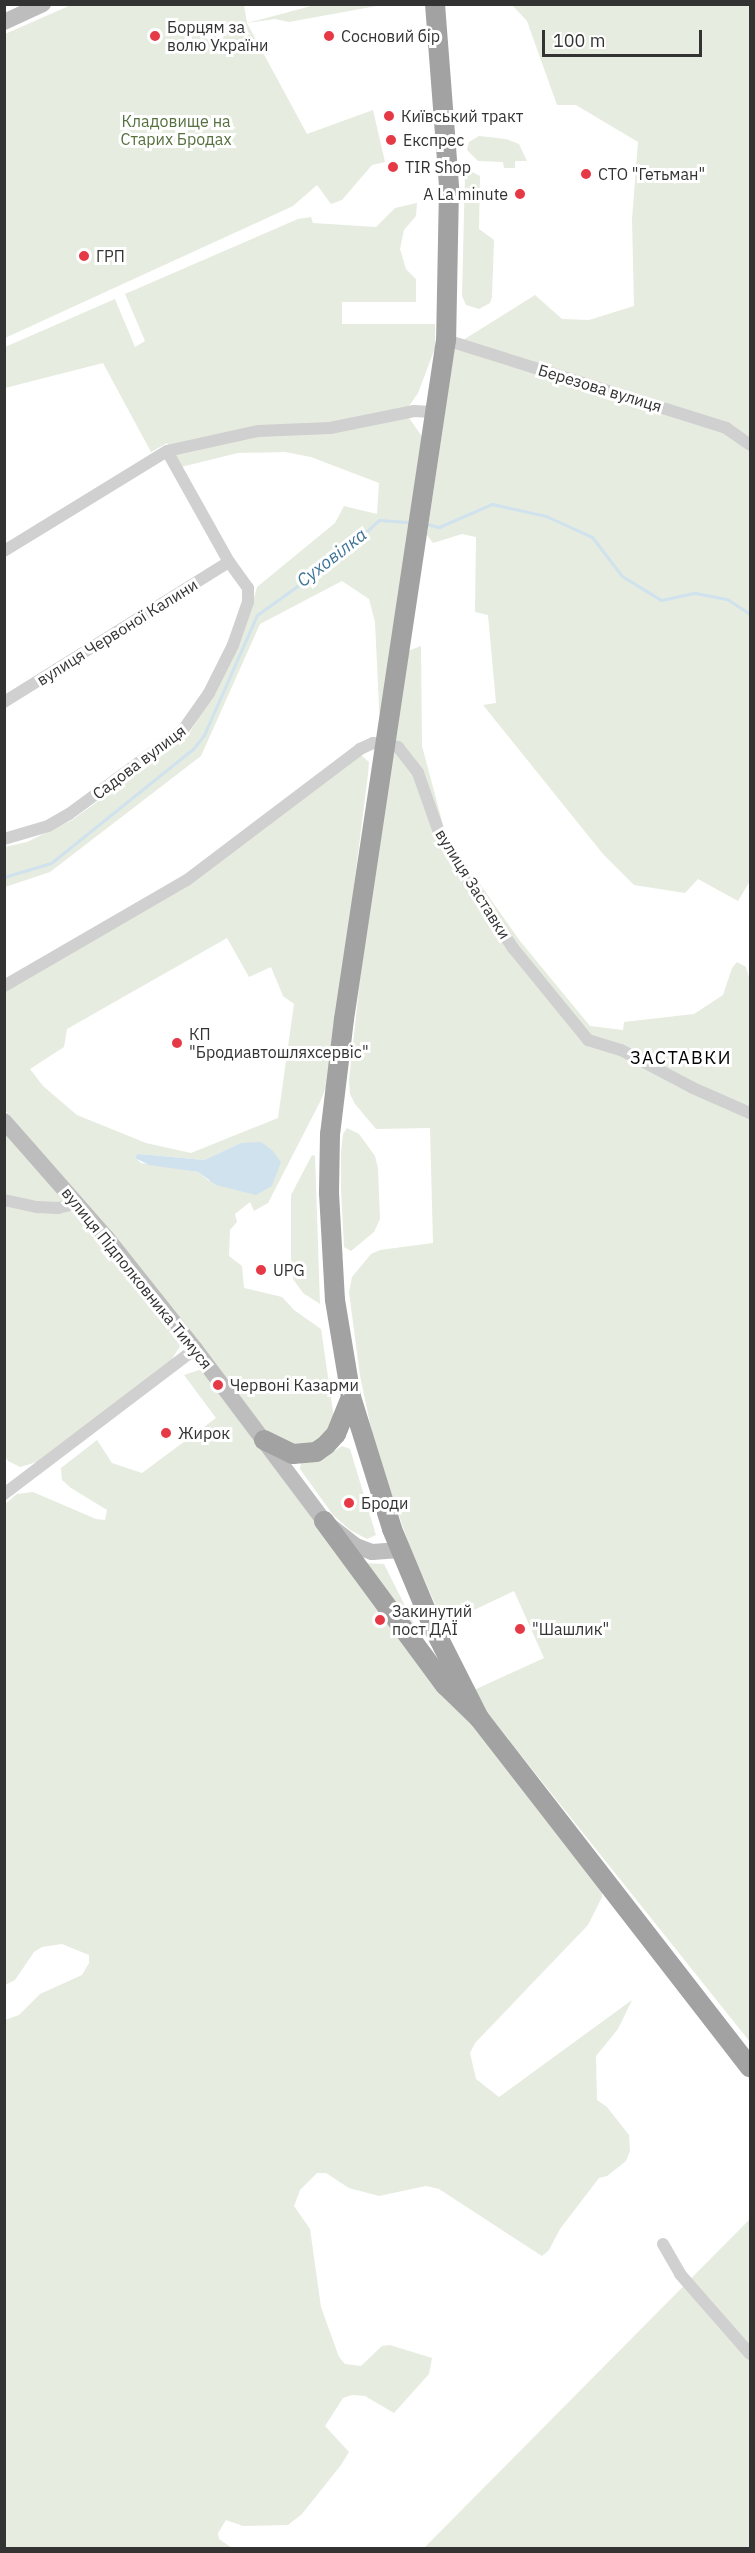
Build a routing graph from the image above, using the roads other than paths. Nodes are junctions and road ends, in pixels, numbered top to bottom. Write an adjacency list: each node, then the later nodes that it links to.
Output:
1 (43, 4): 3 (main road)
2 (435, 4): 4 (highway)
3 (4, 22)
4 (446, 340): 5 (highway); 6 (street, Березова вулиця)
5 (436, 412): 7 (street); 11 (highway)
6 (750, 445)
7 (167, 451): 8 (street); 9 (street, Садова вулиця)
8 (4, 551)
9 (229, 562): 10 (street, вулиця Червоної Калини); 12 (street, Садова вулиця)
10 (4, 702)
11 (385, 745): 13 (street); 14 (street, вулиця Заставки); 19 (highway)
12 (4, 839)
13 (4, 986)
14 (750, 1113)
15 (4, 1121): 17 (main road, вулиця Підполковника Тимуся)
16 (4, 1200): 17 (street)
17 (78, 1203): 18 (main road, вулиця Підполковника Тимуся)
18 (195, 1349): 20 (main road, вулиця Підполковника Тимуся); 21 (street)
19 (351, 1397): 20 (highway); 23 (highway)
20 (264, 1440): 22 (main road, вулиця Підполковника Тимуся)
21 (4, 1494)
22 (324, 1521): 23 (main road, вулиця Підполковника Тимуся); 24 (highway)
23 (400, 1550): 24 (highway)
24 (479, 1718): 25 (highway)
25 (750, 2067)
26 (663, 2244): 27 (street)
27 (750, 2354)

